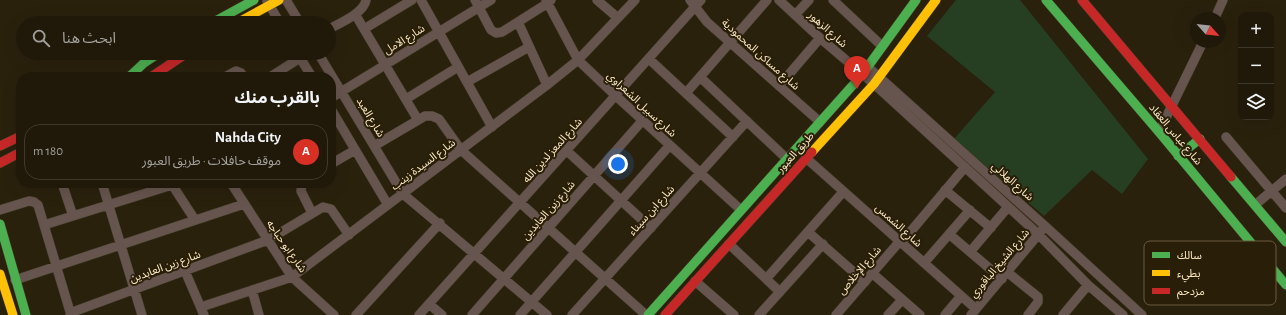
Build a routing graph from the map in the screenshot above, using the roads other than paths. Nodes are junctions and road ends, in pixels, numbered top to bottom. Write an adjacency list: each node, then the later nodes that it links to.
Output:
1 (254, 0): 27 (street)
2 (279, 0): 21 (street)
3 (286, 0): 30 (street)
4 (366, 0): 25 (street)
5 (412, 0): 34 (street)
6 (421, 0): 35 (street)
7 (491, 0): 22 (street, شارع الامل)
8 (597, 0): 31 (street)
9 (635, 0): 31 (street, شارع السيدة زينب)
10 (702, 0): 23 (street, شارع المعز لدين الله)
11 (767, 0): 37 (street)
12 (779, 0): 26 (street, شارع الزهور)
13 (809, 0): 26 (street)
14 (916, 0): 38 (street, طريق العبور)
15 (936, 0): 57 (street, طريق العبور)
16 (1046, 0): 74 (street, شارع عباس العقاد)
17 (1082, 0): 67 (street, شارع عباس العقاد)
18 (1223, 0): 24 (street)
19 (549, 1): 32 (street); 47 (street, شارع سبيل الشعراوي)
20 (840, 2): 38 (street)
21 (268, 3): 28 (street); 29 (street)
22 (477, 4): 32 (street); 35 (street, شارع الامل)
23 (693, 4): 37 (street, شارع مساكن المحمودية); 41 (street, شارع المعز لدين الله)
24 (1218, 12)
25 (355, 14): 33 (street); 34 (street)
26 (795, 15): 36 (street, شارع الزهور)
27 (225, 16)
28 (248, 16)
29 (276, 16)
30 (296, 16)
31 (618, 18): 47 (street, شارع السيدة زينب)
32 (518, 22): 39 (street)
33 (336, 25)
34 (364, 29): 48 (street)
35 (439, 32): 48 (street, شارع الامل); 49 (street)
36 (820, 38): 50 (street, شارع الزهور); 61 (street)
37 (730, 43): 56 (street); 61 (street, شارع مساكن المحمودية)
38 (882, 46): 50 (street, طريق العبور)
39 (530, 47): 59 (street); 60 (street)
40 (1200, 48): 67 (street)
41 (650, 59): 63 (street); 65 (street, شارع المعز لدين الله)
42 (148, 60): 51 (street)
43 (178, 60): 52 (street)
44 (292, 60): 53 (street)
45 (302, 60): 54 (street)
46 (322, 60): 55 (street, شارع العبد)
47 (578, 60): 60 (street, شارع السيدة زينب); 65 (street, شارع سبيل الشعراوي)
48 (385, 65): 62 (street, شارع الامل); 66 (street)
49 (458, 67): 59 (street); 66 (street)
50 (865, 71): 57 (street, شارع الهلالي); 71 (street, طريق العبور)
51 (134, 72)
52 (163, 72)
53 (277, 72)
54 (309, 72)
55 (330, 72)
56 (700, 77): 63 (street); 70 (street)
57 (876, 81): 87 (street, طريق العبور); 91 (street, شارع الهلالي); 122 (street, شارع الهلالي)
58 (336, 82): 62 (street, شارع العبد)
59 (467, 82): 73 (street)
60 (547, 85): 73 (street, شارع السيدة زينب)
61 (779, 86): 71 (street, شارع مساكن المحمودية)
62 (342, 92): 64 (street, شارع الامل); 81 (street, شارع العبد)
63 (686, 93): 75 (street)
64 (336, 95)
65 (616, 96): 69 (street, شارع سبيل الشعراوي); 84 (street, شارع المعز لدين الله)
66 (406, 99): 68 (street)
67 (1172, 106): 74 (street); 78 (street, شارع عباس العقاد)
68 (418, 120): 81 (street); 83 (street)
69 (642, 121): 79 (street, شارع سبيل الشعراوي); 93 (street, شارع زين العابدين)
70 (747, 122): 75 (street, شارع ابن سيناء); 88 (street)
71 (820, 122): 88 (street, طريق العبور)
72 (336, 125): 82 (street)
73 (492, 127): 83 (street, شارع السيدة زينب)
74 (1159, 132): 86 (street, شارع عباس العقاد)
75 (733, 137): 92 (street, شارع ابن سيناء)
76 (1226, 137): 102 (street)
77 (16, 138): 80 (street)
78 (1200, 139): 86 (street); 110 (street, شارع عباس العقاد)
79 (670, 145): 92 (street, شارع سبيل الشعراوي); 105 (street)
80 (0, 146)
81 (374, 146): 104 (street, شارع العبد)
82 (355, 150): 89 (street); 109 (street)
83 (461, 150): 104 (street, شارع السيدة زينب); 106 (street)
84 (566, 151): 93 (street); 106 (street, شارع المعز لدين الله)
85 (16, 155): 90 (street)
86 (1178, 156): 131 (street, شارع عباس العقاد)
87 (806, 158): 103 (street, شارع الشمس); 134 (street, طريق العبور)
88 (787, 159): 114 (street, طريق العبور)
89 (336, 161)
90 (0, 163)
91 (965, 167): 101 (street, شارع الإخلاص); 111 (street, شارع الهلالي)
92 (700, 173): 114 (street, شارع سبيل الشعراوي); 124 (street, شارع ابن سيناء)
93 (594, 176): 105 (street); 123 (street, شارع زين العابدين)
94 (1286, 179): 102 (street)
95 (64, 188): 117 (street)
96 (104, 188): 108 (street)
97 (159, 188): 108 (street)
98 (174, 188): 118 (street)
99 (237, 188): 107 (street, شارع ابو حباجه)
100 (301, 188): 116 (street)
101 (946, 190): 115 (street); 132 (street, شارع الإخلاص)
102 (1272, 191): 110 (street); 112 (street)
103 (843, 192): 126 (street); 132 (street, شارع الشمس)
104 (403, 194): 109 (street, شارع السيدة زينب); 120 (street, شارع العبد)
105 (621, 201): 124 (street); 137 (street)
106 (520, 203): 123 (street); 139 (street, شارع المعز لدين الله)
107 (244, 204): 118 (street); 130 (street, شارع ابو حباجه)
108 (109, 205): 117 (street); 136 (street)
109 (388, 205): 129 (street, شارع السيدة زينب)
110 (1255, 205): 133 (street, شارع عباس العقاد)
111 (1008, 207): 125 (street); 128 (street, شارع الهلالي)
112 (1286, 208)
113 (0, 210): 121 (street)
114 (741, 210): 179 (street, طريق العبور)
115 (970, 210): 125 (street); 127 (street)
116 (312, 212): 129 (street); 130 (street, شارع زين العابدين)
117 (73, 216): 121 (street)
118 (195, 220): 136 (street)
119 (0, 224): 151 (street)
120 (440, 224): 139 (street, شارع العبد); 172 (street)
121 (44, 225): 141 (street)
122 (1045, 226): 128 (street, شارع الشيخ الباقوري); 189 (street, شارع الهلالي)
123 (548, 228): 137 (street); 147 (street, شارع زين العابدين)
124 (651, 228): 148 (street, شارع ابن سيناء)
125 (991, 228): 138 (street)
126 (808, 232): 135 (street); 149 (street)
127 (949, 234): 138 (street); 140 (street)
128 (1038, 234): 145 (street, شارع الشيخ الباقوري); 154 (street, شارع الهلالي)
129 (349, 235): 146 (street, شارع السيدة زينب)
130 (268, 240): 142 (street, شارع زين العابدين); 146 (street, شارع ابو حباجه)
131 (1249, 241)
132 (900, 242): 140 (street, شارع الشمس); 143 (street, شارع الإخلاص)
133 (1286, 242)
134 (729, 244): 149 (street); 152 (street, طريق العبور)
135 (823, 244): 153 (street); 158 (street)
136 (121, 245): 141 (street); 156 (street)
137 (576, 252): 148 (street); 161 (street)
138 (970, 252): 145 (street)
139 (475, 253): 147 (street, شارع العبد); 162 (street, شارع المعز لدين الله)
140 (924, 263): 159 (street, شارع الشمس)
141 (56, 266): 151 (street); 166 (street)
142 (186, 271): 156 (street, شارع زين العابدين); 163 (street)
143 (872, 273): 153 (street, شارع الإخلاص); 160 (street)
144 (1276, 273): 155 (street, شارع عباس العقاد)
145 (1004, 275): 164 (street, شارع الشيخ الباقوري); 187 (street)
146 (292, 277): 157 (street, شارع السيدة زينب); 171 (street, شارع ابو حباجه)
147 (504, 278): 161 (street, شارع العبد); 175 (street, شارع زين العابدين)
148 (605, 278): 178 (street, شارع ابن سيناء); 179 (street)
149 (766, 279): 158 (street)
150 (1, 280): 167 (street)
151 (15, 280): 168 (street)
152 (696, 281): 180 (street, طريق العبور); 181 (street)
153 (865, 282): 183 (street, شارع الإخلاص)
154 (1088, 285): 165 (street, شارع الهلالي); 188 (street)
155 (1286, 285)
156 (135, 290): 166 (street, شارع زين العابدين); 169 (street)
157 (252, 290): 163 (street, شارع السيدة زينب); 170 (street)
158 (780, 292): 182 (street)
159 (961, 296): 164 (street, شارع الشمس); 186 (street, شارع الشيخ الباقوري)
160 (902, 300): 184 (street); 185 (street)
161 (532, 302): 176 (street); 177 (street, شارع العبد)
162 (429, 304): 173 (street, شارع المعز لدين الله); 174 (street)
163 (202, 311)
164 (973, 312)
165 (1118, 313)
166 (70, 314)
167 (13, 315)
168 (26, 315)
169 (142, 315)
170 (259, 315)
171 (334, 315)
172 (356, 315)
173 (419, 315)
174 (442, 315)
175 (472, 315)
176 (520, 315)
177 (547, 315)
178 (572, 315)
179 (647, 315)
180 (665, 315)
181 (734, 315)
182 (759, 315)
183 (836, 315)
184 (888, 315)
185 (920, 315)
186 (945, 315)
187 (1028, 315)
188 (1063, 315)
189 (1142, 315)

